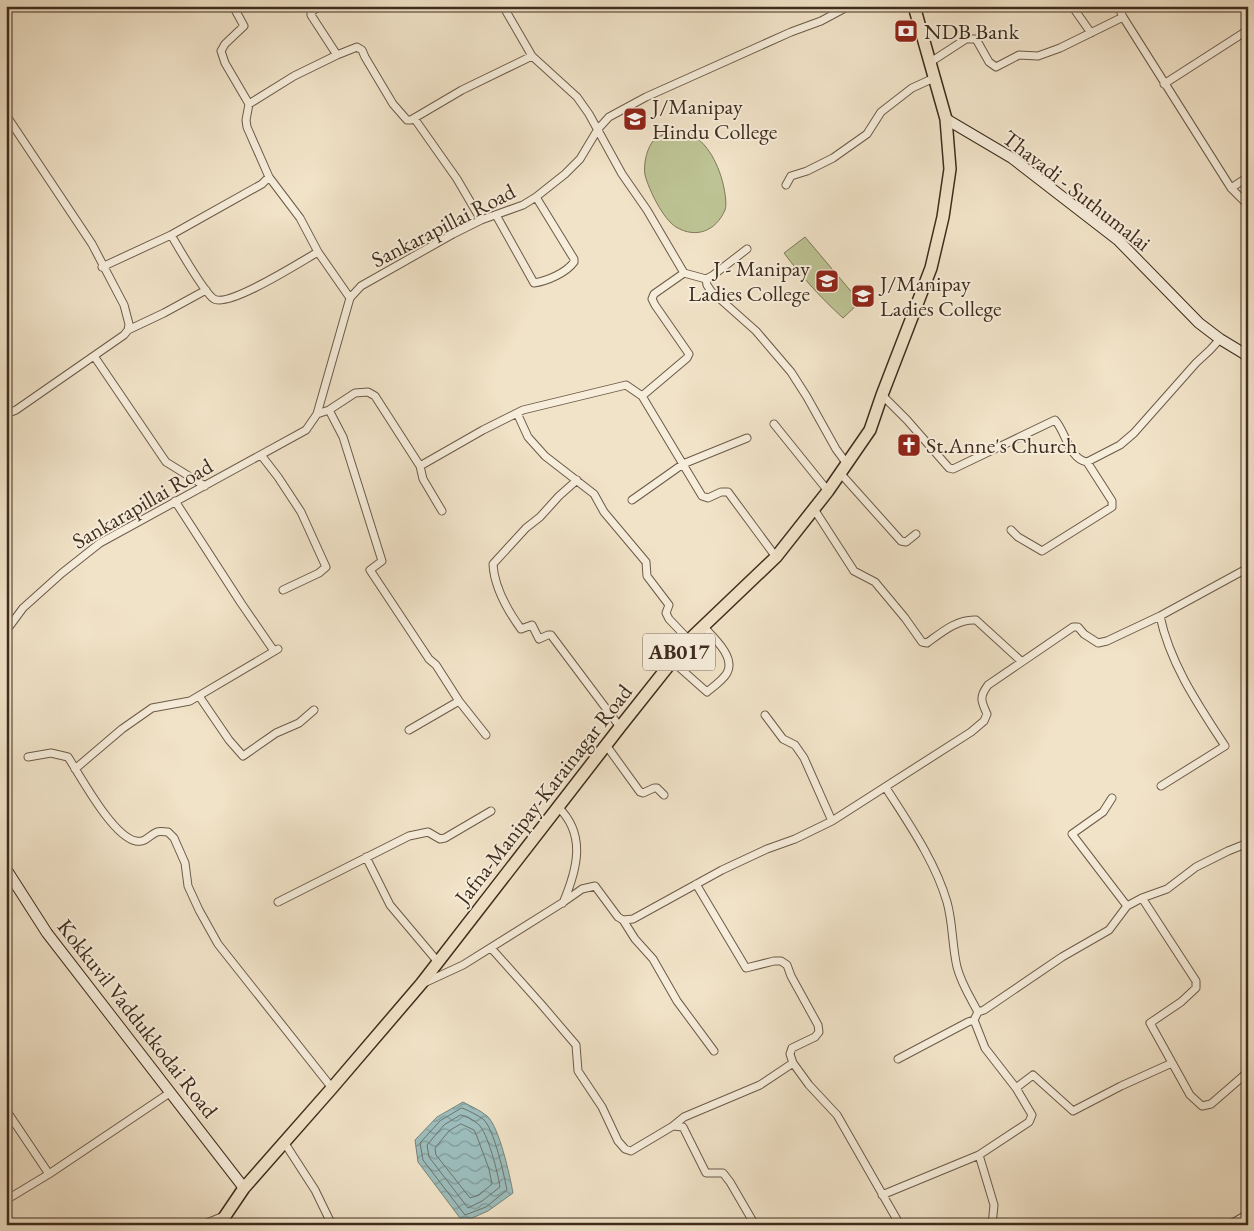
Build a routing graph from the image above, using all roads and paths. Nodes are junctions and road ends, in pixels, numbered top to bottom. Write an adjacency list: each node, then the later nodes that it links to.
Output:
1 (233, 6): 16 (street)
2 (320, 6): 11 (street)
3 (503, 6): 12 (street)
4 (849, 6): 20 (street, Sankarapillai Road)
5 (914, 6): 13 (main road, Jafna-Manipay-Karainagar Road / AB017)
6 (1072, 6): 10 (street)
7 (1118, 6): 8 (street)
8 (1123, 16): 10 (street); 15 (street)
9 (1248, 30): 15 (street)
10 (1091, 33): 13 (street)
11 (337, 54): 16 (street); 18 (street)
12 (532, 56): 18 (street); 20 (street)
13 (929, 62): 14 (main road, Jafna-Manipay-Karainagar Road / AB017)
14 (934, 78): 19 (main road, Jafna-Manipay-Karainagar Road / AB017); 23 (street)
15 (1164, 84): 24 (street)
16 (249, 104): 21 (street)
17 (6, 115): 32 (street)
18 (414, 118): 28 (street)
19 (946, 120): 38 (main road, Thavadi - Suthumalai); 41 (main road, Jafna-Manipay-Karainagar Road / AB017)
20 (598, 129): 25 (street, Sankarapillai Road); 33 (street)
21 (269, 177): 29 (street); 31 (street)
22 (1248, 177): 24 (street)
23 (786, 185)
24 (1231, 188): 26 (street)
25 (536, 197): 27 (street, Sankarapillai Road); 27 (street)
26 (1248, 205)
27 (496, 215): 28 (street, Sankarapillai Road)
28 (481, 220): 36 (street, Sankarapillai Road)
29 (171, 235): 32 (street); 35 (street)
30 (747, 249): 34 (street)
31 (318, 252): 35 (street); 36 (street)
32 (102, 266): 37 (street)
33 (684, 273): 34 (street); 42 (street)
34 (706, 279): 53 (street)
35 (206, 290): 37 (street)
36 (350, 298): 46 (street, Sankarapillai Road)
37 (128, 330): 39 (street)
38 (1220, 338): 40 (main road, Thavadi - Suthumalai); 50 (street)
39 (94, 356): 45 (street); 55 (street)
40 (1248, 356)
41 (882, 394): 50 (street); 53 (main road, Jafna-Manipay-Karainagar Road / AB017)
42 (642, 396): 44 (street); 51 (street)
43 (328, 410): 46 (street); 52 (street); 73 (street)
44 (517, 413): 52 (street); 54 (street)
45 (6, 414)
46 (317, 414): 49 (street, Sankarapillai Road)
47 (774, 424): 56 (street)
48 (747, 438): 51 (street)
49 (261, 455): 55 (street, Sankarapillai Road); 65 (street)
50 (1087, 462): 61 (street)
51 (683, 464): 57 (street); 63 (street)
52 (420, 466): 60 (street)
53 (844, 469): 56 (main road, Jafna-Manipay-Karainagar Road / AB017); 62 (street)
54 (578, 480): 69 (street); 76 (street)
55 (205, 486): 58 (street, Sankarapillai Road)
56 (828, 491): 59 (main road, Jafna-Manipay-Karainagar Road / AB017)
57 (632, 500)
58 (176, 501): 68 (street, Sankarapillai Road); 72 (street)
59 (814, 509): 63 (main road, Jafna-Manipay-Karainagar Road / AB017); 71 (street)
60 (442, 511)
61 (1010, 530)
62 (916, 534)
63 (776, 557): 67 (main road, Jafna-Manipay-Karainagar Road / AB017)
64 (1248, 568): 66 (street)
65 (283, 590)
66 (1160, 616): 71 (street); 82 (street)
67 (703, 626): 69 (main road, Jafna-Manipay-Karainagar Road / AB017); 70 (street)
68 (6, 631)
69 (689, 640): 70 (main road, Jafna-Manipay-Karainagar Road / AB017)
70 (672, 661): 76 (main road, Jafna-Manipay-Karainagar Road / AB017)
71 (1021, 661): 83 (street)
72 (199, 696): 74 (street); 81 (street)
73 (459, 701): 77 (street); 78 (street)
74 (314, 710)
75 (765, 715): 88 (street)
76 (620, 727): 79 (main road, Jafna-Manipay-Karainagar Road / AB017)
77 (409, 730)
78 (486, 735)
79 (606, 745): 84 (street); 86 (main road, Jafna-Manipay-Karainagar Road / AB017)
80 (28, 757): 81 (street)
81 (76, 768): 108 (street)
82 (1161, 786)
83 (886, 788): 88 (street); 101 (street)
84 (664, 795)
85 (1112, 798): 96 (street)
86 (558, 807): 95 (street); 99 (main road, Jafna-Manipay-Karainagar Road / AB017)
87 (490, 811): 90 (street)
88 (832, 821): 92 (street)
89 (1248, 844): 93 (street)
90 (366, 858): 94 (street); 99 (street)
91 (6, 869): 110 (main road, Kokkuvil Vaddukkodai Road)
92 (696, 884): 97 (street); 105 (street)
93 (1142, 898): 96 (street); 106 (street)
94 (278, 902)
95 (562, 903): 97 (street); 98 (street)
96 (1126, 906): 101 (street)
97 (623, 920): 103 (street)
98 (491, 948): 100 (street); 112 (street)
99 (438, 962): 100 (main road, Jafna-Manipay-Karainagar Road / AB017)
100 (421, 984): 108 (main road, Jafna-Manipay-Karainagar Road / AB017)
101 (978, 1012): 102 (street)
102 (974, 1020): 104 (street); 109 (street)
103 (714, 1051)
104 (898, 1059)
105 (793, 1063): 112 (street); 117 (street)
106 (1172, 1063): 107 (street); 109 (street)
107 (1248, 1072)
108 (332, 1088): 113 (main road, Jafna-Manipay-Karainagar Road / AB017)
109 (1016, 1088): 114 (street)
110 (171, 1092): 115 (street); 116 (main road, Kokkuvil Vaddukkodai Road)
111 (6, 1110): 115 (street)
112 (673, 1126): 123 (street)
113 (284, 1142): 116 (main road, Jafna-Manipay-Karainagar Road / AB017); 122 (street)
114 (979, 1155): 117 (street); 125 (street)
115 (49, 1174): 118 (street)
116 (244, 1188): 120 (main road, Jafna-Manipay-Karainagar Road / AB017)
117 (882, 1195): 124 (street)
118 (6, 1200)
119 (1248, 1214): 126 (street)
120 (222, 1220): 121 (street)
121 (202, 1225)
122 (332, 1225)
123 (755, 1225)
124 (900, 1225)
125 (992, 1225)
126 (1229, 1225)

